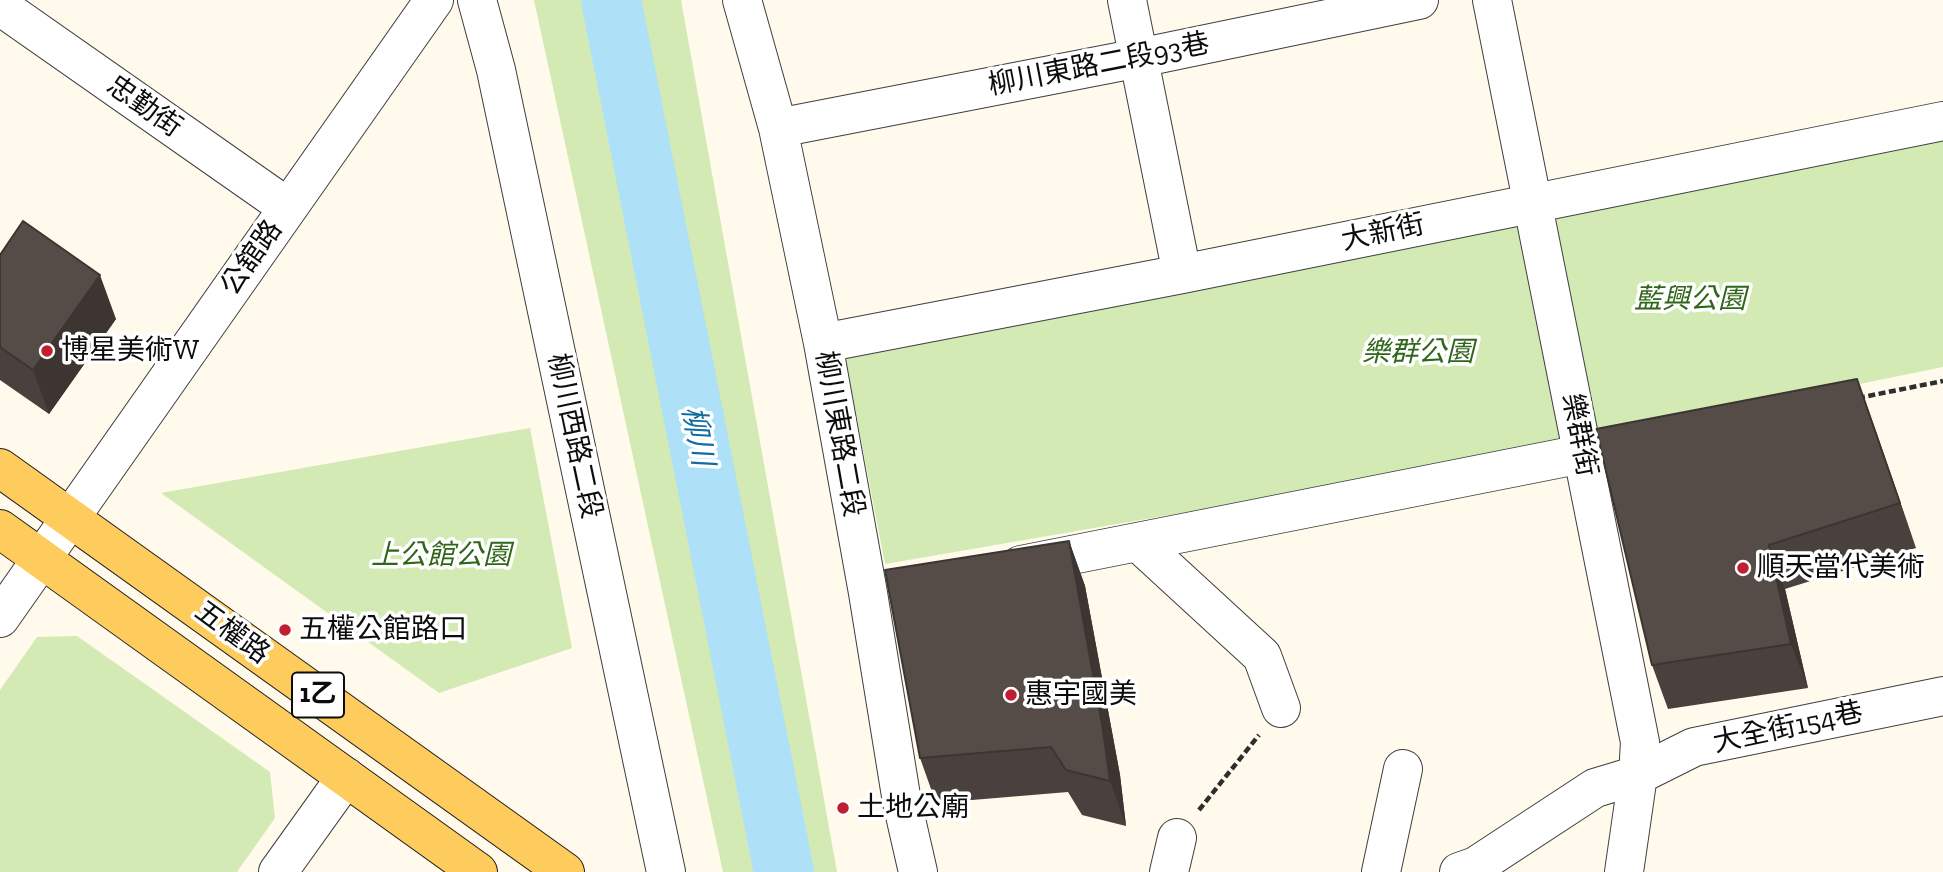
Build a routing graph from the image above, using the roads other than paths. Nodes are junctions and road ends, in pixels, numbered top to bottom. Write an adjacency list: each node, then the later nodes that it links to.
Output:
1 (434, 0): 12 (street, 公舘路)
2 (477, 0): 31 (street, 柳川西路二段)
3 (742, 0): 10 (street, 柳川東路二段)
4 (1127, 0): 8 (street)
5 (1419, 0): 8 (street, 柳川東路二段93巷)
6 (1492, 0): 11 (street, 樂群街)
7 (0, 6): 12 (street, 忠勤街)
8 (1139, 58): 10 (street, 柳川東路二段93巷); 13 (street)
9 (1943, 121): 11 (street, 大新街)
10 (778, 128): 14 (street, 柳川東路二段)
11 (1532, 202): 13 (street, 大新街); 15 (street, 樂群街)
12 (287, 207): 17 (street, 公舘路)
13 (1182, 274): 14 (street, 大新街)
14 (823, 343): 32 (street, 柳川東路二段)
15 (1582, 454): 19 (street); 26 (street, 樂群街)
16 (0, 468): 17 (main road, 五權路 / 1乙)
17 (71, 517): 20 (street, 公舘路); 30 (main road, 五權路 / 1乙)
18 (0, 529): 20 (main road, 五權路 / 1乙)
19 (1139, 543): 21 (street); 24 (street)
20 (42, 558): 22 (street, 公舘路); 27 (main road, 五權路 / 1乙)
21 (990, 570)
22 (0, 618)
23 (1943, 696): 26 (street, 大全街154巷)
24 (1280, 708)
25 (1403, 769): 33 (street)
26 (1638, 775): 34 (street, 大全街154巷); 35 (street, 樂群街)
27 (346, 777): 28 (street); 29 (main road, 五權路 / 1乙)
28 (278, 872)
29 (478, 872)
30 (565, 872)
31 (666, 872)
32 (919, 872)
33 (1381, 872)
34 (1459, 872)
35 (1623, 872)

